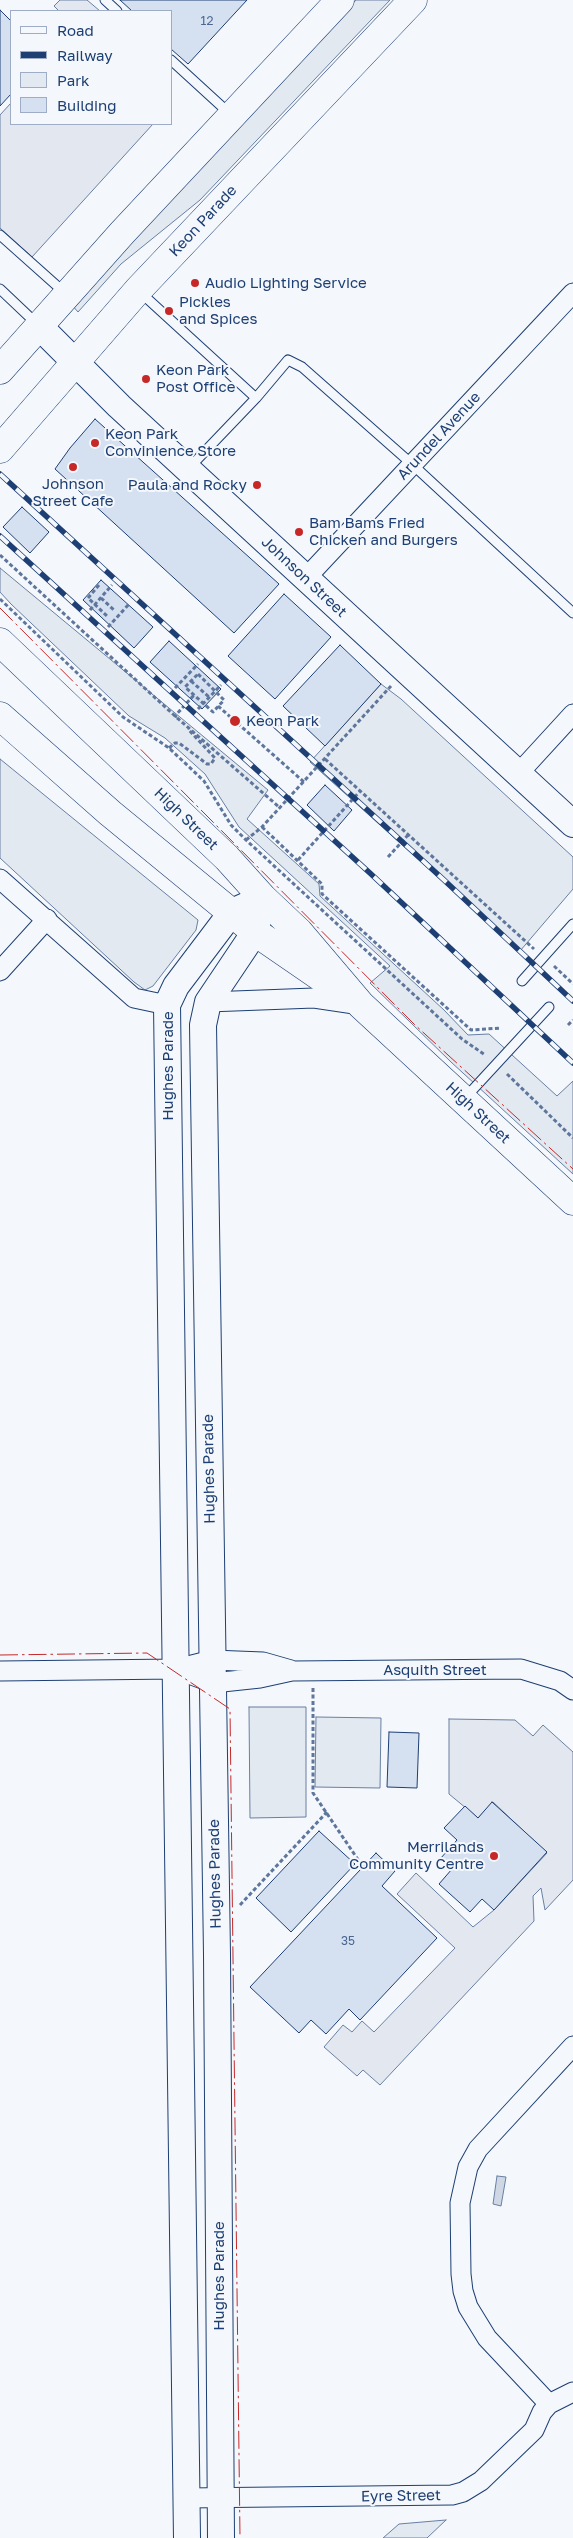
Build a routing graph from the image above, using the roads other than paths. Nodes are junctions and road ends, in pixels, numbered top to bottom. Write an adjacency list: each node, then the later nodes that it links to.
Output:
1 (105, 0): 4 (lane)
2 (340, 0): 6 (main road)
3 (413, 0): 9 (main road, Keon Parade)
4 (116, 10)
5 (172, 61): 6 (lane)
6 (232, 115): 11 (main road)
7 (0, 235): 11 (lane)
8 (0, 289): 12 (lane)
9 (138, 290): 13 (main road, Keon Parade); 15 (lane)
10 (573, 293): 17 (street, Arundel Avenue)
11 (67, 294): 12 (main road)
12 (40, 327): 13 (street, Johnson Street); 14 (main road)
13 (76, 363): 16 (main road, Keon Parade); 18 (street, Johnson Street)
14 (0, 370)
15 (256, 398): 17 (lane); 18 (lane)
16 (0, 449)
17 (413, 465): 19 (street, Arundel Avenue); 20 (lane)
18 (188, 469): 19 (street, Johnson Street)
19 (305, 579): 24 (street, Johnson Street)
20 (573, 613)
21 (0, 642): 27 (main road, High Street)
22 (573, 714): 24 (street)
23 (0, 716): 28 (main road, High Street)
24 (518, 774): 25 (street, Johnson Street)
25 (573, 824)
26 (0, 879): 29 (street)
27 (263, 898): 28 (street, Hughes Parade); 31 (street, Hughes Parade); 35 (main road, High Street)
28 (232, 912): 31 (main road, High Street); 36 (street, Hughes Parade)
29 (47, 919): 32 (street); 36 (street)
30 (573, 924): 33 (lane)
31 (255, 932): 34 (street, Hughes Parade); 35 (main road, High Street)
32 (0, 971)
33 (522, 981)
34 (208, 1002): 35 (street); 38 (street, Hughes Parade)
35 (361, 1004): 40 (main road, High Street)
36 (166, 1006): 39 (street, Hughes Parade)
37 (550, 1007): 40 (lane)
38 (203, 1094): 39 (street); 44 (street, Hughes Parade)
39 (168, 1096): 42 (street, Hughes Parade)
40 (463, 1100): 41 (main road, High Street)
41 (573, 1201)
42 (176, 1669): 43 (street, Asquith Street); 44 (street, Asquith Street); 47 (street, Hughes Parade)
43 (0, 1671)
44 (213, 1672): 45 (street, Asquith Street); 46 (street, Hughes Parade)
45 (573, 1690)
46 (217, 1954): 47 (street); 52 (street, Hughes Parade)
47 (179, 1955): 51 (street, Hughes Parade)
48 (573, 2046): 50 (street)
49 (573, 2392): 50 (street)
50 (549, 2404): 52 (street, Eyre Street)
51 (186, 2498): 52 (street, Eyre Street); 53 (street, Hughes Parade)
52 (221, 2499): 54 (street, Hughes Parade)
53 (187, 2538)
54 (221, 2538)

